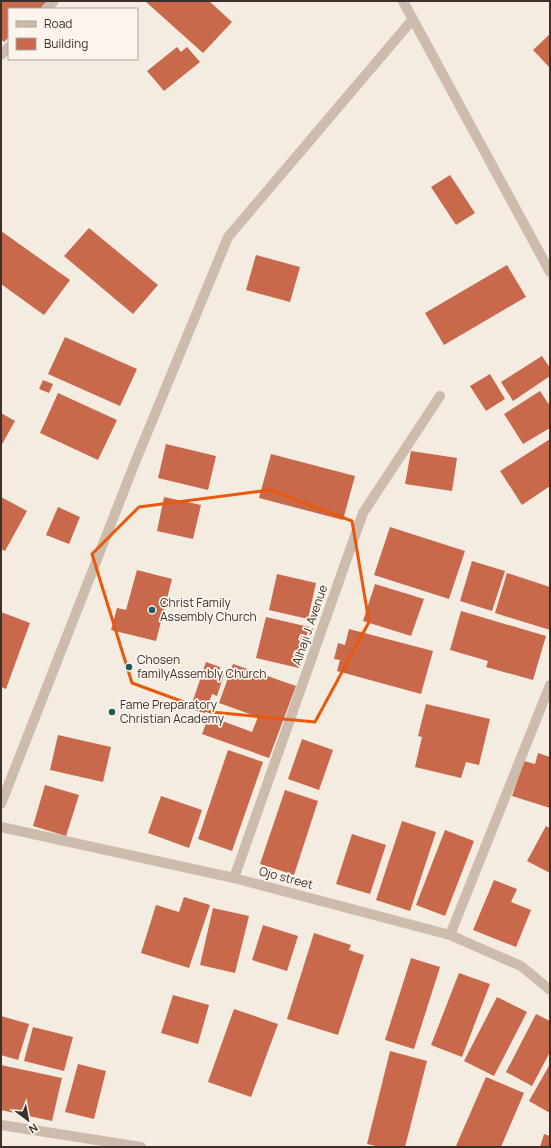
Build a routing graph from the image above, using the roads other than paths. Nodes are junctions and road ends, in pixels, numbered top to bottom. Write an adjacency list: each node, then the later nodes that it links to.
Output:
1 (403, 1): 2 (street)
2 (413, 18): 3 (street); 6 (street)
3 (550, 272)
4 (440, 396): 8 (street, Alhaji J. Avenue)
5 (550, 685): 9 (street)
6 (1, 804)
7 (1, 827): 8 (street, Ojo street)
8 (234, 878): 9 (street, Ojo street)
9 (450, 935): 10 (street, Ojo street)
10 (550, 990)
11 (1, 1125): 12 (street)
12 (141, 1147)

